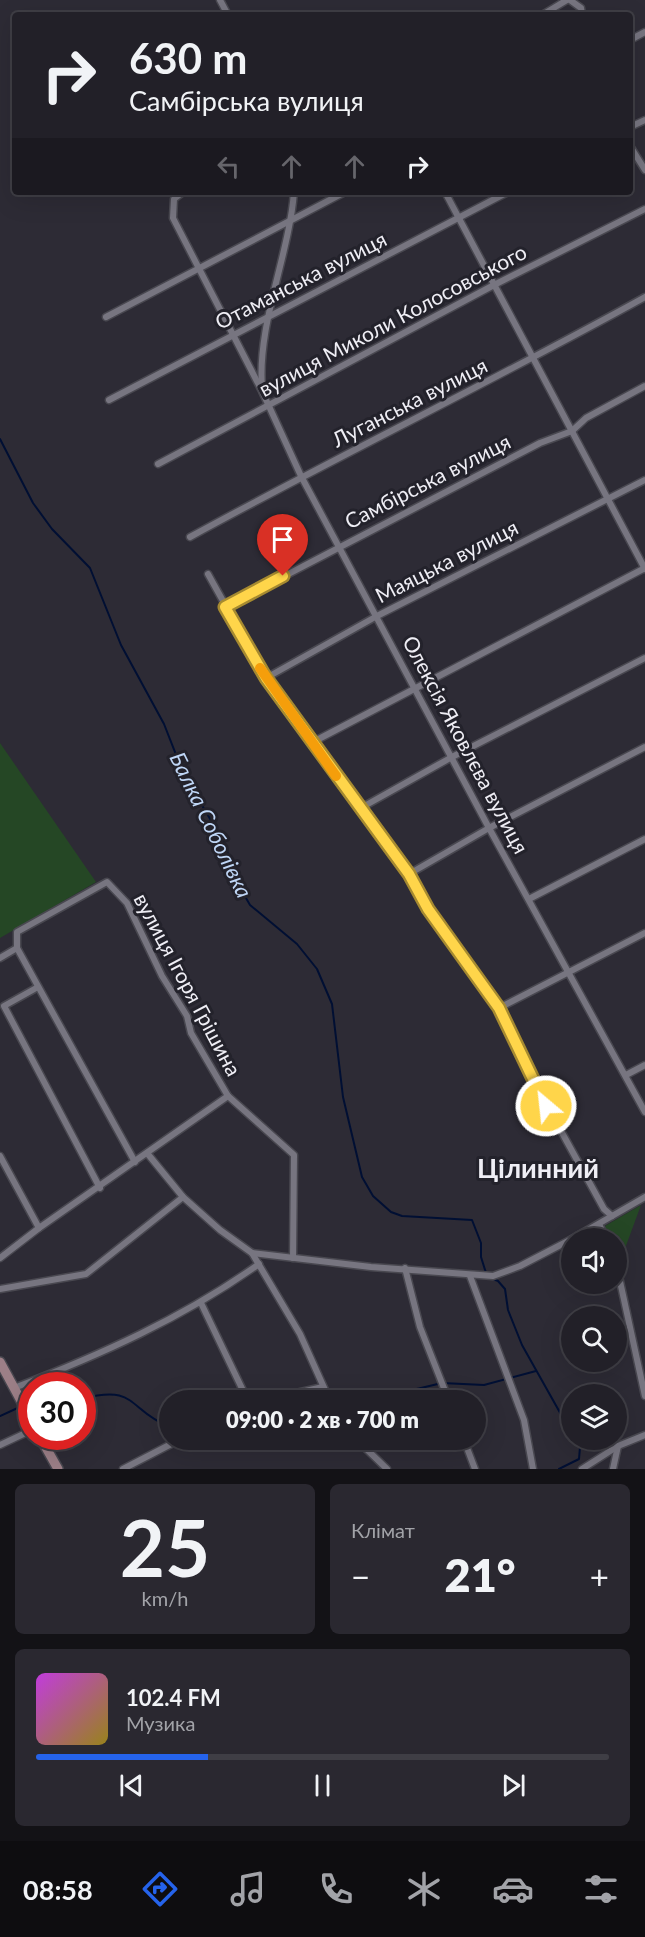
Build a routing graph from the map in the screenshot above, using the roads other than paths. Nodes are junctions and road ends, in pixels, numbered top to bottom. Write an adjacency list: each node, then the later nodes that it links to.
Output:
1 (569, 0): 2 (street); 3 (street)
2 (547, 12)
3 (581, 12)
4 (633, 151): 5 (street)
5 (645, 170)
6 (179, 195): 14 (street, Олексія Яковлєва вулиця)
7 (294, 195): 13 (street)
8 (339, 195): 13 (street)
9 (447, 195): 12 (street)
10 (502, 195): 12 (street, Отаманська вулиця)
11 (645, 209): 15 (street, вулиця Миколи Колосовського)
12 (459, 218): 15 (street); 17 (street, Отаманська вулиця)
13 (292, 219): 14 (street); 17 (street)
14 (198, 270): 18 (street); 19 (street, Олексія Яковлєва вулиця)
15 (494, 285): 20 (street); 24 (street, вулиця Миколи Колосовського)
16 (645, 297): 20 (street, Луганська вулиця)
17 (270, 316): 19 (street, Отаманська вулиця); 22 (street)
18 (106, 317)
19 (233, 334): 22 (street, Олексія Яковлєва вулиця); 23 (street, Отаманська вулиця)
20 (534, 358): 25 (street); 27 (street, Луганська вулиця)
21 (645, 386): 25 (street, Самбірська вулиця)
22 (262, 391): 24 (street, Олексія Яковлєва вулиця)
23 (109, 400)
24 (269, 406): 26 (street, вулиця Миколи Колосовського); 27 (street, Олексія Яковлєва вулиця)
25 (572, 431): 29 (street); 31 (street, Самбірська вулиця)
26 (158, 464)
27 (301, 476): 30 (street, Луганська вулиця); 31 (street, Олексія Яковлєва вулиця)
28 (645, 480): 29 (street, Маяцька вулиця)
29 (608, 499): 32 (street); 35 (street, Маяцька вулиця)
30 (190, 537)
31 (341, 546): 34 (street, Самбірська вулиця); 35 (street, Олексія Яковлєва вулиця)
32 (645, 568): 38 (street)
33 (208, 574): 34 (street)
34 (225, 607): 37 (street)
35 (377, 616): 37 (street, Маяцька вулиця); 38 (street, Олексія Яковлєва вулиця)
36 (645, 658): 41 (street)
37 (266, 678): 39 (street)
38 (414, 687): 39 (street); 41 (street, Олексія Яковлєва вулиця)
39 (313, 742): 42 (street)
40 (645, 747): 43 (street)
41 (452, 757): 42 (street); 43 (street, Олексія Яковлєва вулиця)
42 (359, 809): 45 (street)
43 (489, 828): 45 (street); 46 (street, Олексія Яковлєва вулиця)
44 (645, 839): 46 (street)
45 (409, 874): 52 (street)
46 (529, 899): 50 (street, Олексія Яковлєва вулиця)
47 (645, 933): 50 (street)
48 (17, 948): 49 (street); 51 (street); 55 (street, вулиця Ігоря Грішина)
49 (0, 958)
50 (568, 972): 52 (street); 54 (street, Олексія Яковлєва вулиця)
51 (38, 987): 59 (street); 60 (street)
52 (499, 1008): 63 (street)
53 (645, 1065): 54 (street)
54 (626, 1075): 56 (street, Олексія Яковлєва вулиця)
55 (228, 1096): 57 (street); 71 (street, вулиця Ігоря Грішина)
56 (645, 1112)
57 (147, 1153): 59 (street); 61 (street)
58 (0, 1156): 65 (street)
59 (135, 1162): 60 (street)
60 (100, 1188): 65 (street)
61 (183, 1197): 69 (street); 75 (street)
62 (645, 1197): 63 (street)
63 (612, 1216): 64 (street)
64 (599, 1224): 66 (street); 67 (street)
65 (39, 1228): 70 (street)
66 (592, 1228)
67 (601, 1228)
68 (561, 1245): 74 (street)
69 (252, 1253): 71 (street); 72 (street)
70 (0, 1258)
71 (293, 1258): 73 (street)
72 (259, 1264): 77 (street); 79 (street)
73 (405, 1268): 74 (street); 84 (street)
74 (470, 1276): 101 (street)
75 (0, 1289)
76 (623, 1294): 86 (street)
77 (201, 1303): 80 (street); 81 (street)
78 (0, 1362): 80 (street)
79 (323, 1387): 82 (street); 83 (street)
80 (14, 1388): 85 (street)
81 (243, 1390)
82 (310, 1390)
83 (324, 1390)
84 (445, 1390)
85 (18, 1395)
86 (645, 1396)
87 (645, 1435): 89 (street)
88 (18, 1437): 90 (street)
89 (627, 1442)
90 (0, 1445)
91 (47, 1450): 97 (street)
92 (160, 1450): 98 (street)
93 (367, 1450): 99 (street)
94 (468, 1450): 100 (street)
95 (612, 1450): 102 (street)
96 (617, 1450): 103 (street)
97 (58, 1469)
98 (123, 1469)
99 (387, 1469)
100 (475, 1469)
101 (533, 1469)
102 (582, 1469)
103 (613, 1469)

